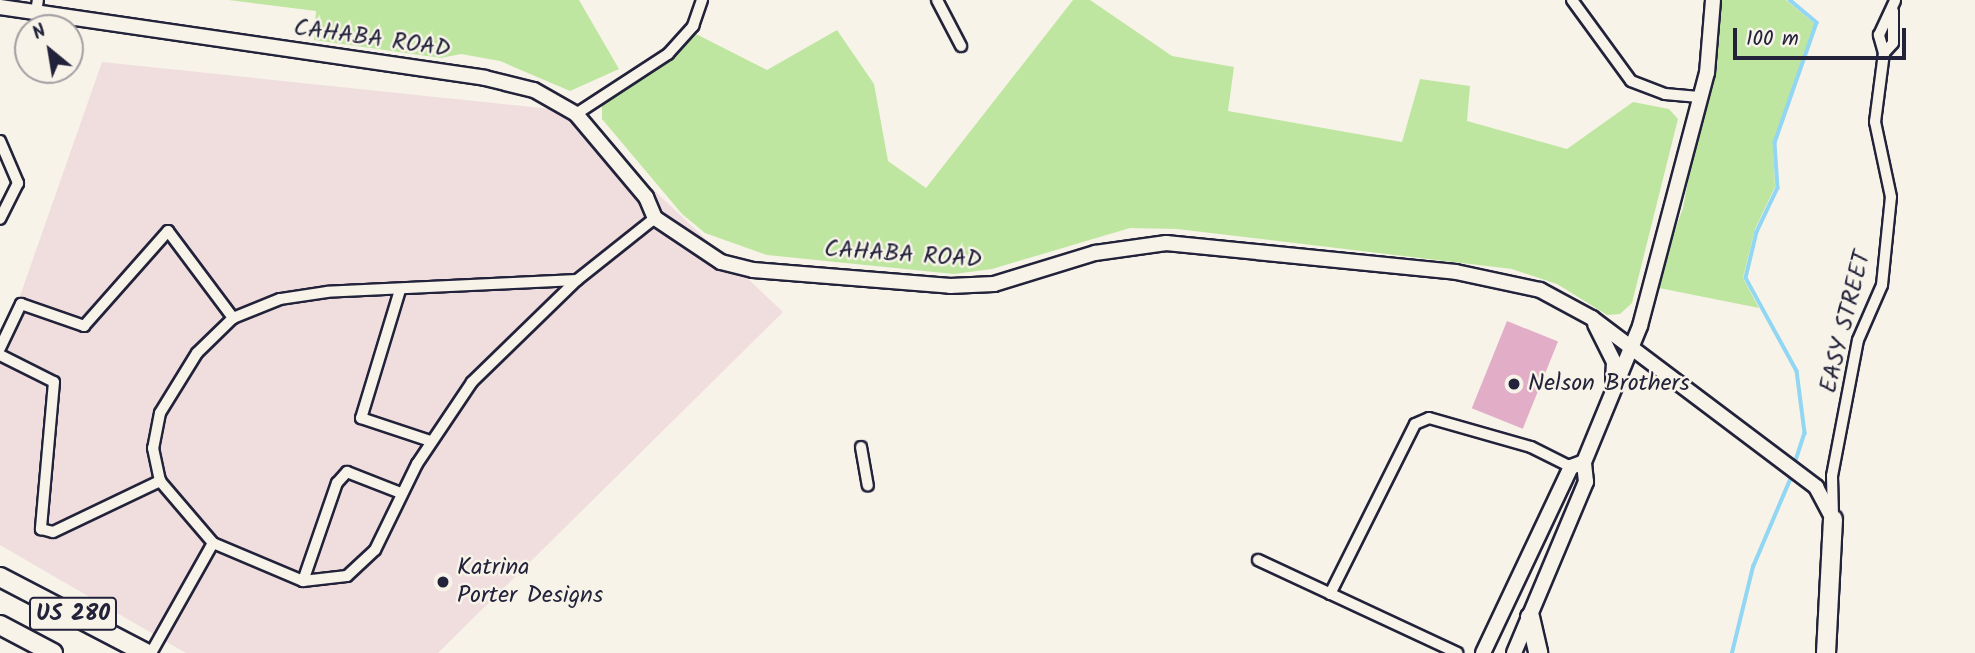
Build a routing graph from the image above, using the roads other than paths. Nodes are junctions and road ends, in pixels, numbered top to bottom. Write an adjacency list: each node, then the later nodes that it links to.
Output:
1 (702, 0): 10 (street)
2 (937, 0): 8 (street)
3 (1572, 0): 9 (street)
4 (1713, 0): 9 (street)
5 (1894, 5): 28 (street, EASY STREET)
6 (37, 6): 7 (street, CAHABA ROAD); 10 (street, CAHABA ROAD)
7 (0, 7)
8 (961, 46)
9 (1699, 97): 18 (street)
10 (576, 114): 12 (street, CAHABA ROAD)
11 (0, 141): 13 (street)
12 (655, 218): 14 (street); 16 (street, CAHABA ROAD)
13 (0, 219)
14 (577, 280): 15 (street); 22 (street)
15 (400, 290): 17 (street); 22 (street)
16 (1592, 317): 18 (street, CAHABA ROAD); 21 (street)
17 (233, 318): 19 (street); 25 (street)
18 (1630, 347): 21 (street); 28 (street, CAHABA ROAD)
19 (0, 348)
20 (0, 355): 25 (street)
21 (1613, 391): 24 (street)
22 (430, 441): 27 (street)
23 (861, 447): 26 (street)
24 (1578, 464): 33 (street); 34 (street); 40 (street)
25 (160, 481): 29 (street)
26 (868, 485)
27 (401, 493): 32 (street); 32 (street)
28 (1833, 519): 43 (highway)
29 (213, 543): 32 (street); 38 (street)
30 (1258, 560): 33 (street)
31 (0, 577): 37 (highway, US 280)
32 (303, 581)
33 (1330, 594): 39 (street)
34 (1530, 617): 41 (street); 42 (highway)
35 (0, 625): 36 (highway, US 280)
36 (53, 653)
37 (146, 653)
38 (151, 653)
39 (1457, 653)
40 (1483, 653)
41 (1514, 653)
42 (1538, 653)
43 (1826, 653)

